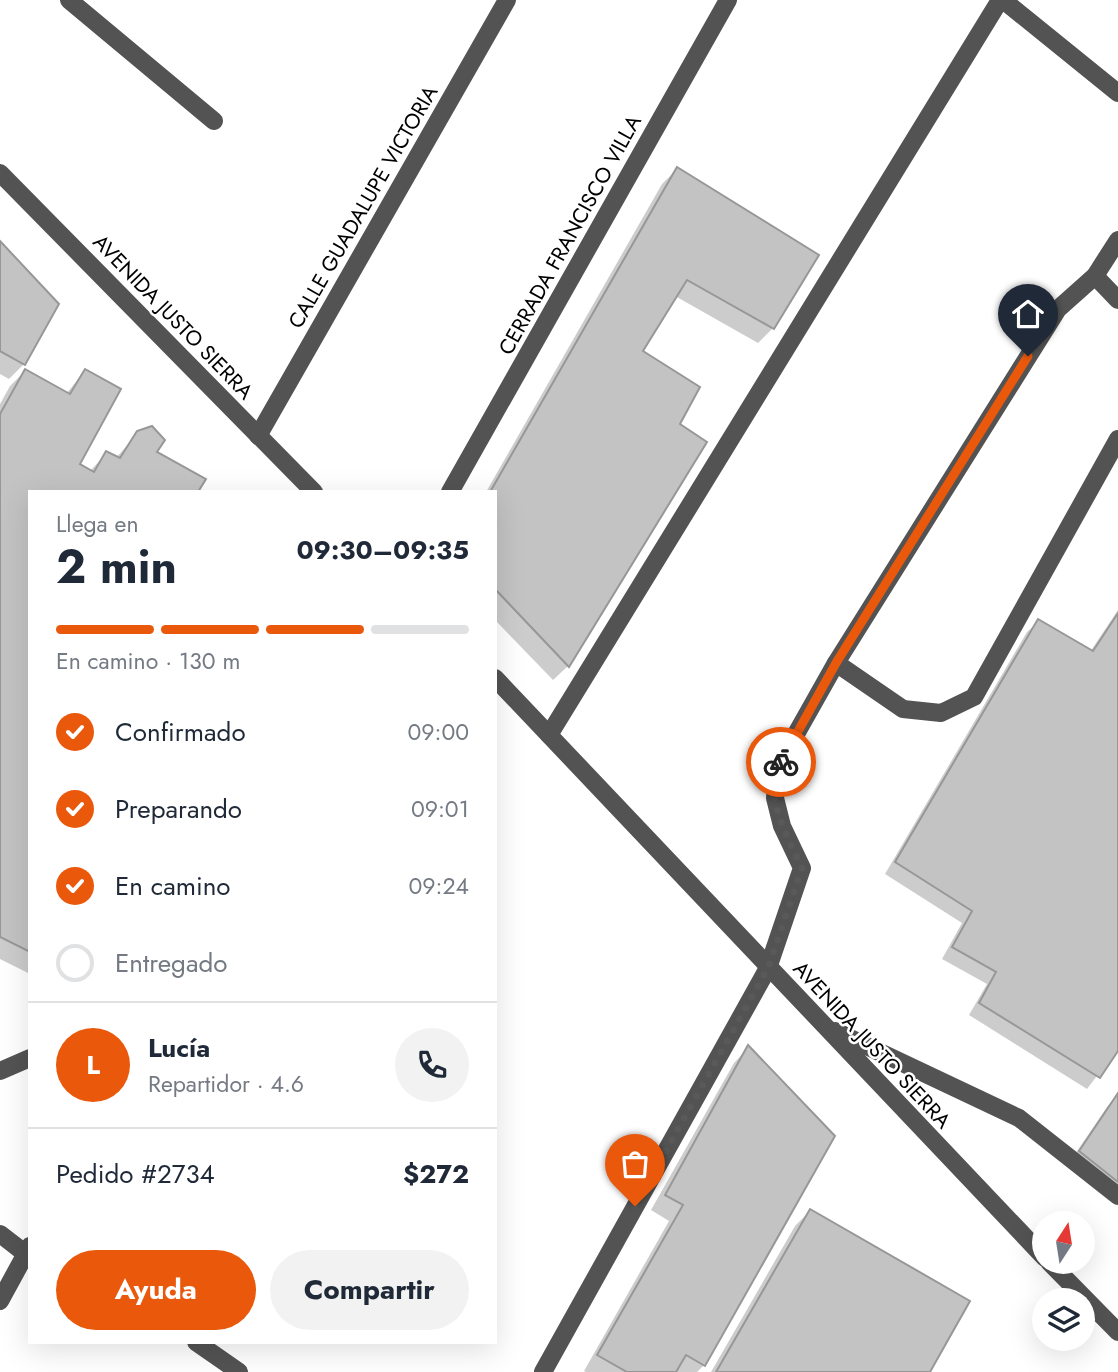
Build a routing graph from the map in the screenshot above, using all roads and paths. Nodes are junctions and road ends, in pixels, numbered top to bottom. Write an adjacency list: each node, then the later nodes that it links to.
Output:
1 (69, 0): 6 (street)
2 (507, 0): 11 (street, CALLE GUADALUPE VICTORIA)
3 (728, 0): 14 (street, CERRADA FRANCISCO VILLA)
4 (1001, 0): 5 (street); 17 (street)
5 (1118, 93)
6 (214, 121)
7 (0, 173): 11 (street, AVENIDA JUSTO SIERRA)
8 (1118, 240): 9 (street)
9 (1095, 276): 10 (street); 15 (street)
10 (1118, 300)
11 (258, 436): 13 (street, AVENIDA JUSTO SIERRA)
12 (1118, 439): 15 (street)
13 (312, 490)
14 (451, 490)
15 (836, 663): 18 (street)
16 (497, 680): 17 (street, AVENIDA JUSTO SIERRA)
17 (549, 735): 18 (street, AVENIDA JUSTO SIERRA)
18 (768, 968): 19 (street, AVENIDA JUSTO SIERRA); 31 (street)
19 (826, 1027): 22 (street); 24 (street, AVENIDA JUSTO SIERRA)
20 (28, 1059): 21 (street)
21 (0, 1071)
22 (1118, 1195)
23 (0, 1234): 25 (street)
24 (1032, 1244)
25 (28, 1250): 27 (street)
26 (1061, 1274): 28 (street)
27 (0, 1301)
28 (1118, 1332)
29 (199, 1344): 30 (street)
30 (239, 1372)
31 (543, 1372)

